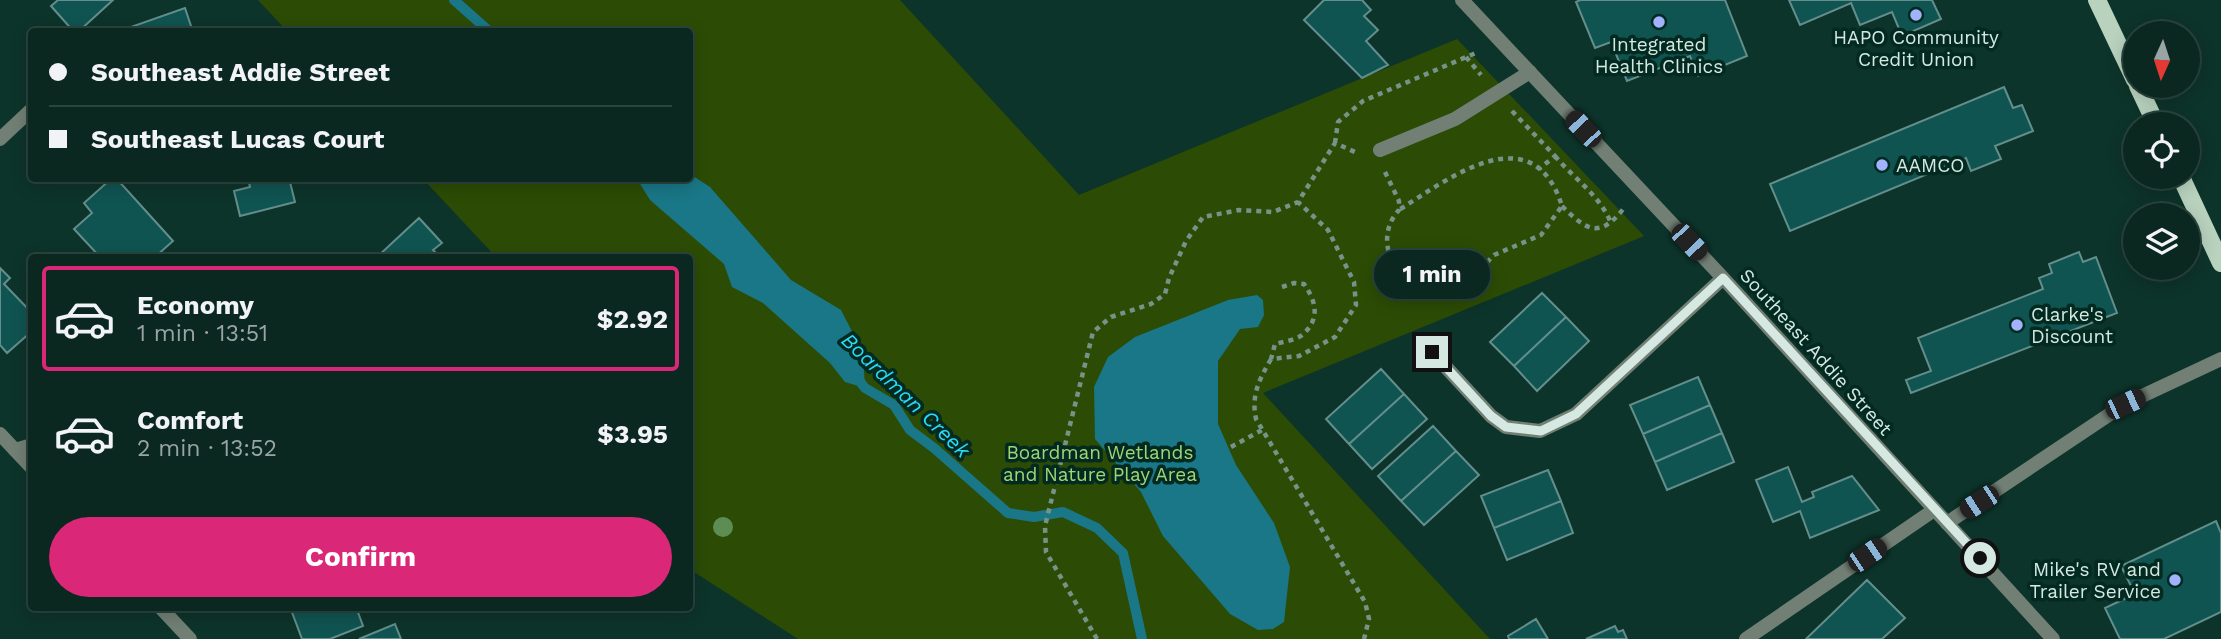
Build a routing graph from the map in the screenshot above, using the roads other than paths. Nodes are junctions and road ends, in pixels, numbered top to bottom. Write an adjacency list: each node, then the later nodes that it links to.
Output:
1 (1462, 0): 4 (street, Southeast Addie Street)
2 (2096, 0): 3 (main road)
3 (2123, 55)
4 (1530, 72): 7 (street); 10 (street, Southeast Addie Street)
5 (28, 113): 6 (street)
6 (0, 139)
7 (1380, 150)
8 (2187, 189): 9 (main road)
9 (2221, 263)
10 (1723, 278): 11 (street); 17 (street, Southeast Addie Street)
11 (1432, 352)
12 (2221, 359): 18 (street)
13 (0, 434): 15 (street)
14 (28, 445): 15 (street)
15 (15, 450): 16 (street)
16 (28, 464)
17 (1934, 510): 18 (street, Southeast Addie Street); 21 (street)
18 (1947, 523): 22 (street, Southeast Addie Street)
19 (164, 611): 20 (street)
20 (190, 639)
21 (1746, 639)
22 (2053, 639)

